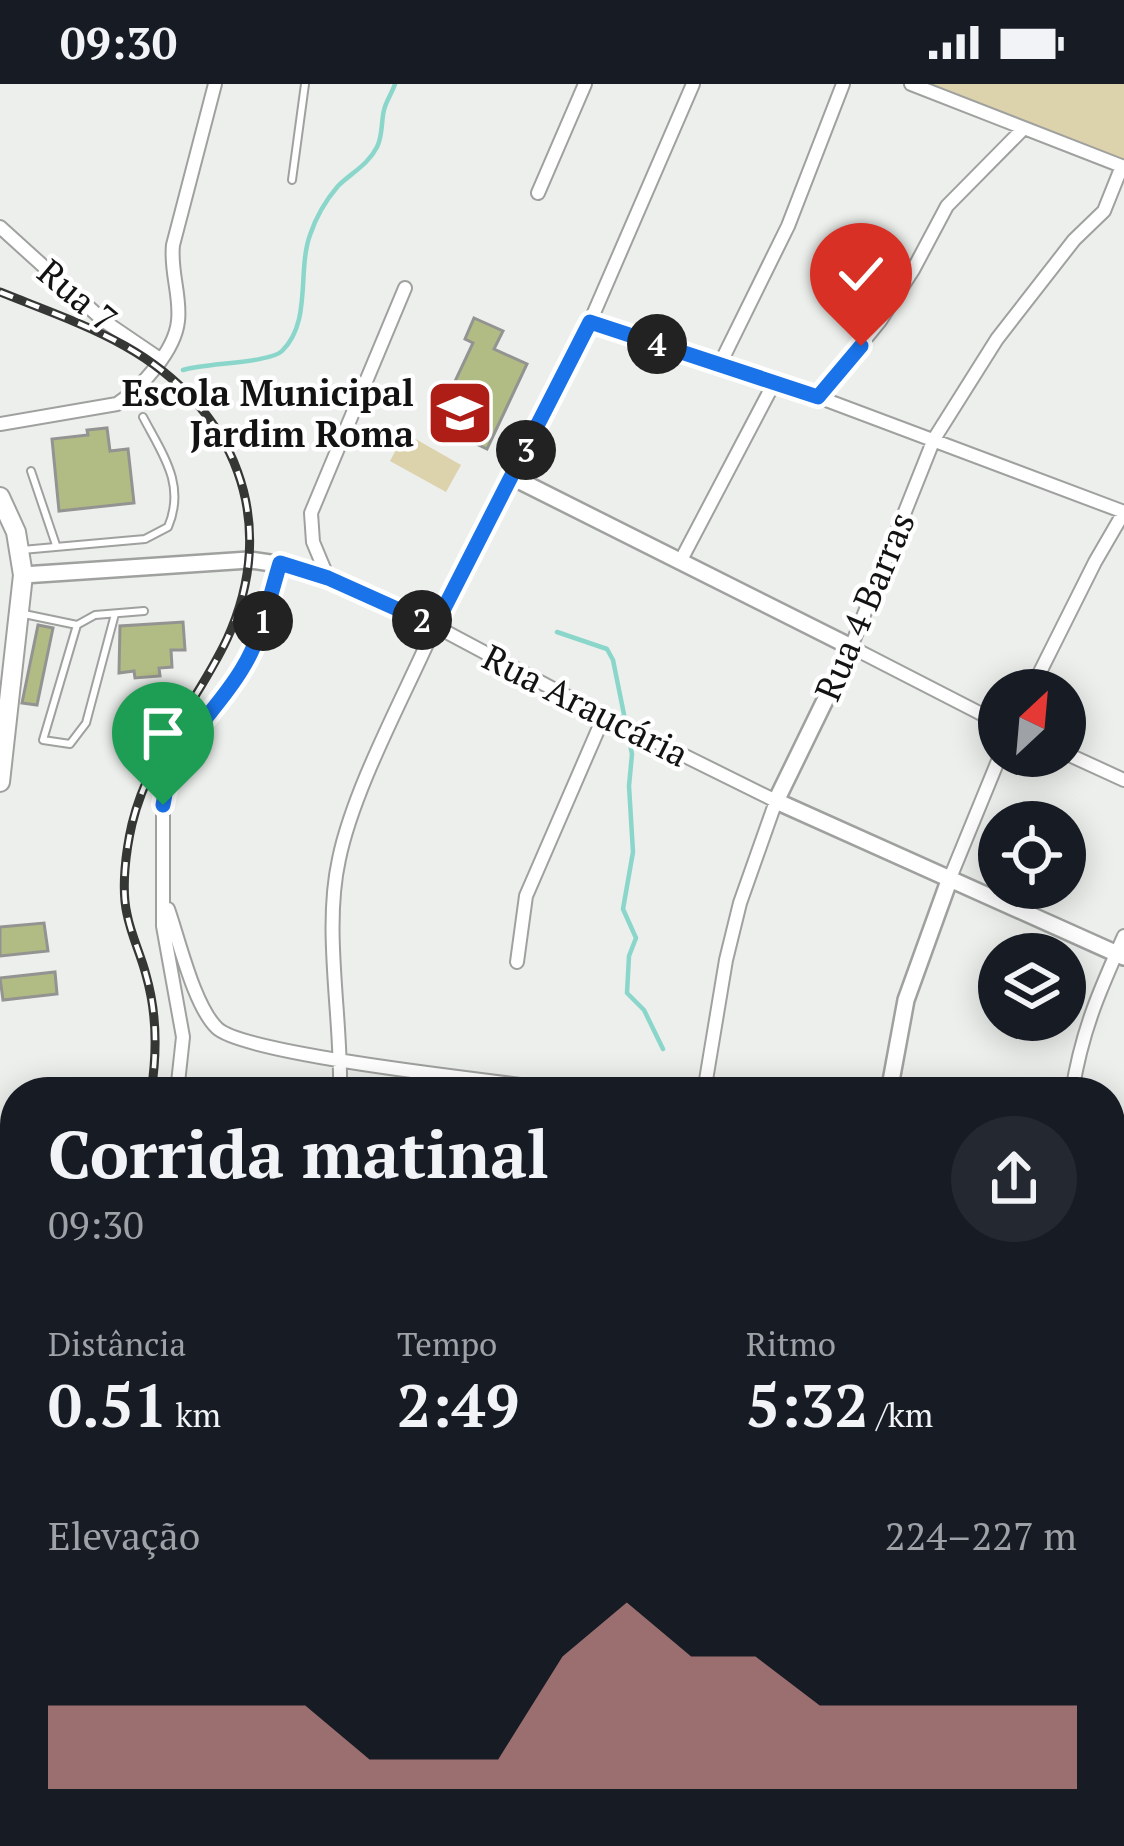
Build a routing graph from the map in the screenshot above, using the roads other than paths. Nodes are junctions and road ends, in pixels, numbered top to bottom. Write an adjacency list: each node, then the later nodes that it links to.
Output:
1 (215, 84): 14 (street)
2 (305, 84): 9 (lane)
3 (585, 84): 10 (street)
4 (693, 84): 13 (street)
5 (843, 84): 15 (street)
6 (910, 84): 7 (street)
7 (1023, 129): 8 (street); 17 (street)
8 (1123, 167): 20 (street, Rua 4 Barras)
9 (292, 180)
10 (538, 193)
11 (0, 227): 14 (street, Rua 7)
12 (405, 288): 30 (street)
13 (590, 322): 15 (street); 22 (street)
14 (160, 358): 19 (street)
15 (720, 364): 16 (street)
16 (774, 382): 17 (street); 27 (street)
17 (818, 397): 20 (street)
18 (143, 417): 26 (lane)
19 (0, 424)
20 (934, 439): 24 (street); 36 (street, Rua 4 Barras)
21 (31, 471): 26 (lane)
22 (512, 477): 27 (street); 35 (street)
23 (0, 496): 25 (main road)
24 (1124, 512): 37 (street)
25 (12, 539): 26 (lane); 29 (main road)
26 (56, 545)
27 (681, 560): 36 (street)
28 (280, 563): 29 (street, Rua Araucária); 30 (street, Rua Araucária); 46 (street)
29 (23, 575): 32 (main road)
30 (328, 578): 35 (street, Rua Araucária)
31 (144, 611): 33 (lane)
32 (21, 613): 34 (lane); 43 (main road)
33 (116, 614): 34 (lane); 34 (lane)
34 (77, 625)
35 (435, 626): 39 (street, Rua Araucária); 50 (street)
36 (850, 647): 38 (street); 44 (street, Rua 4 Barras)
37 (1042, 669)
38 (978, 712)
39 (604, 716): 44 (street, Rua Araucária); 49 (street)
40 (1086, 763): 42 (street)
41 (991, 777): 45 (street)
42 (1124, 780)
43 (0, 782)
44 (776, 801): 45 (street, Rua Araucária); 54 (street, Rua 4 Barras)
45 (950, 878): 48 (street, Rua Araucária); 55 (street)
46 (165, 900): 50 (street); 51 (street)
47 (1124, 936): 48 (street)
48 (1120, 955): 56 (street)
49 (517, 962)
50 (341, 1060): 52 (street); 53 (street)
51 (179, 1077)
52 (340, 1077)
53 (451, 1077)
54 (707, 1077)
55 (893, 1077)
56 (1075, 1077)

